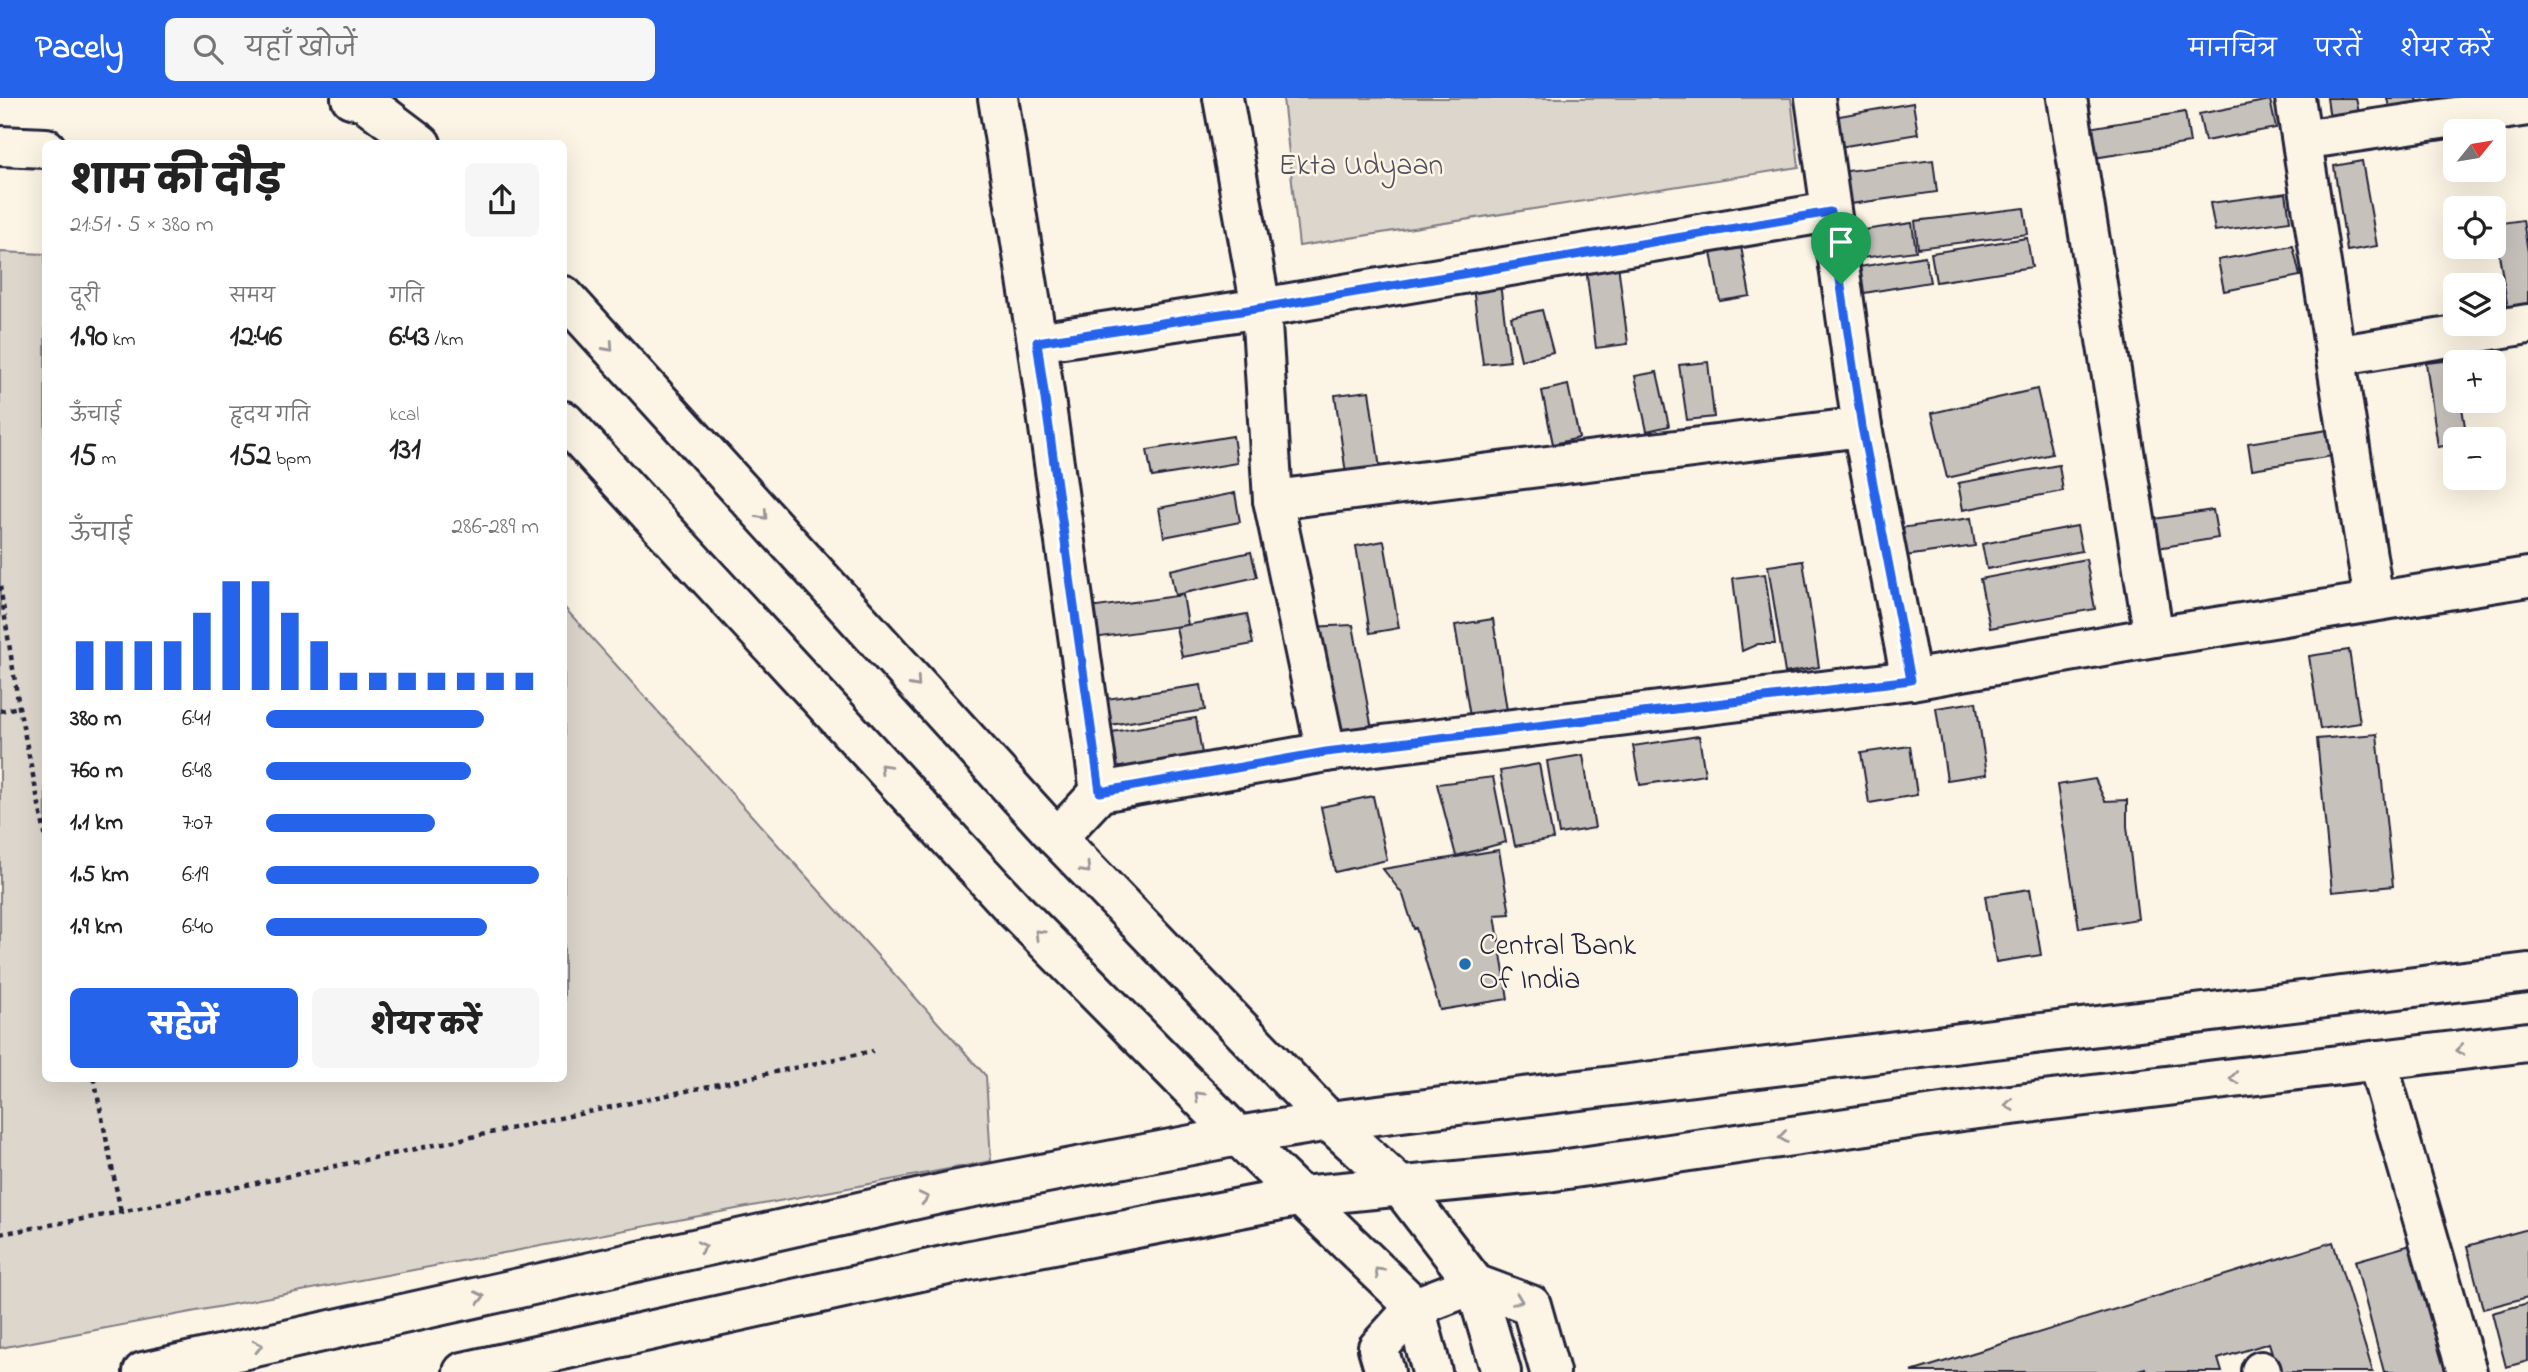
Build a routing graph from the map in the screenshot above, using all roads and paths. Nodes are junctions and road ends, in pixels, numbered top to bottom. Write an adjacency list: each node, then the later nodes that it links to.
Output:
1 (351, 98): 8 (main road)
2 (998, 98): 16 (main road)
3 (1223, 98): 14 (main road)
4 (1815, 98): 12 (main road)
5 (2067, 98): 24 (main road)
6 (2295, 98): 9 (main road)
7 (2528, 106): 9 (main road)
8 (416, 140)
9 (2302, 140): 17 (main road)
10 (0, 146): 11 (main road)
11 (42, 148)
12 (1830, 212): 14 (main road); 19 (main road)
13 (567, 299): 31 (main road, one-way to 31)
14 (1261, 308): 16 (main road); 20 (main road)
15 (2528, 324): 17 (main road)
16 (1037, 342): 29 (main road)
17 (2335, 356): 23 (main road)
18 (567, 424): 38 (main road, one-way to 18)
19 (1862, 427): 20 (main road); 25 (main road)
20 (1273, 500): 28 (main road)
21 (2528, 577): 23 (main road)
22 (0, 586): 26 (path)
23 (2374, 601): 24 (main road)
24 (2154, 637): 25 (main road)
25 (1911, 680): 28 (main road)
26 (19, 707): 27 (path); 30 (path)
27 (0, 711)
28 (1326, 752): 29 (main road)
29 (1100, 792): 31 (main road)
30 (42, 819)
31 (1057, 838): 37 (main road, one-way to 37)
32 (2528, 973): 37 (main road)
33 (2528, 1042): 35 (main road, one-way to 35)
34 (873, 1051): 41 (path)
35 (2377, 1060): 39 (main road, one-way to 39); 51 (main road)
36 (95, 1082): 41 (path)
37 (1329, 1121): 38 (main road); 39 (main road)
38 (1238, 1136): 40 (main road); 45 (main road, one-way to 38)
39 (1399, 1185): 40 (main road); 43 (main road)
40 (1302, 1196): 44 (main road, one-way to 40); 46 (main road)
41 (121, 1212): 42 (path)
42 (0, 1234)
43 (1475, 1284): 44 (main road); 49 (main road); 50 (main road, one-way to 50)
44 (1415, 1307): 47 (main road); 48 (main road)
45 (143, 1372)
46 (463, 1372)
47 (1385, 1372)
48 (1432, 1372)
49 (1500, 1372)
50 (1550, 1372)
51 (2467, 1372)

